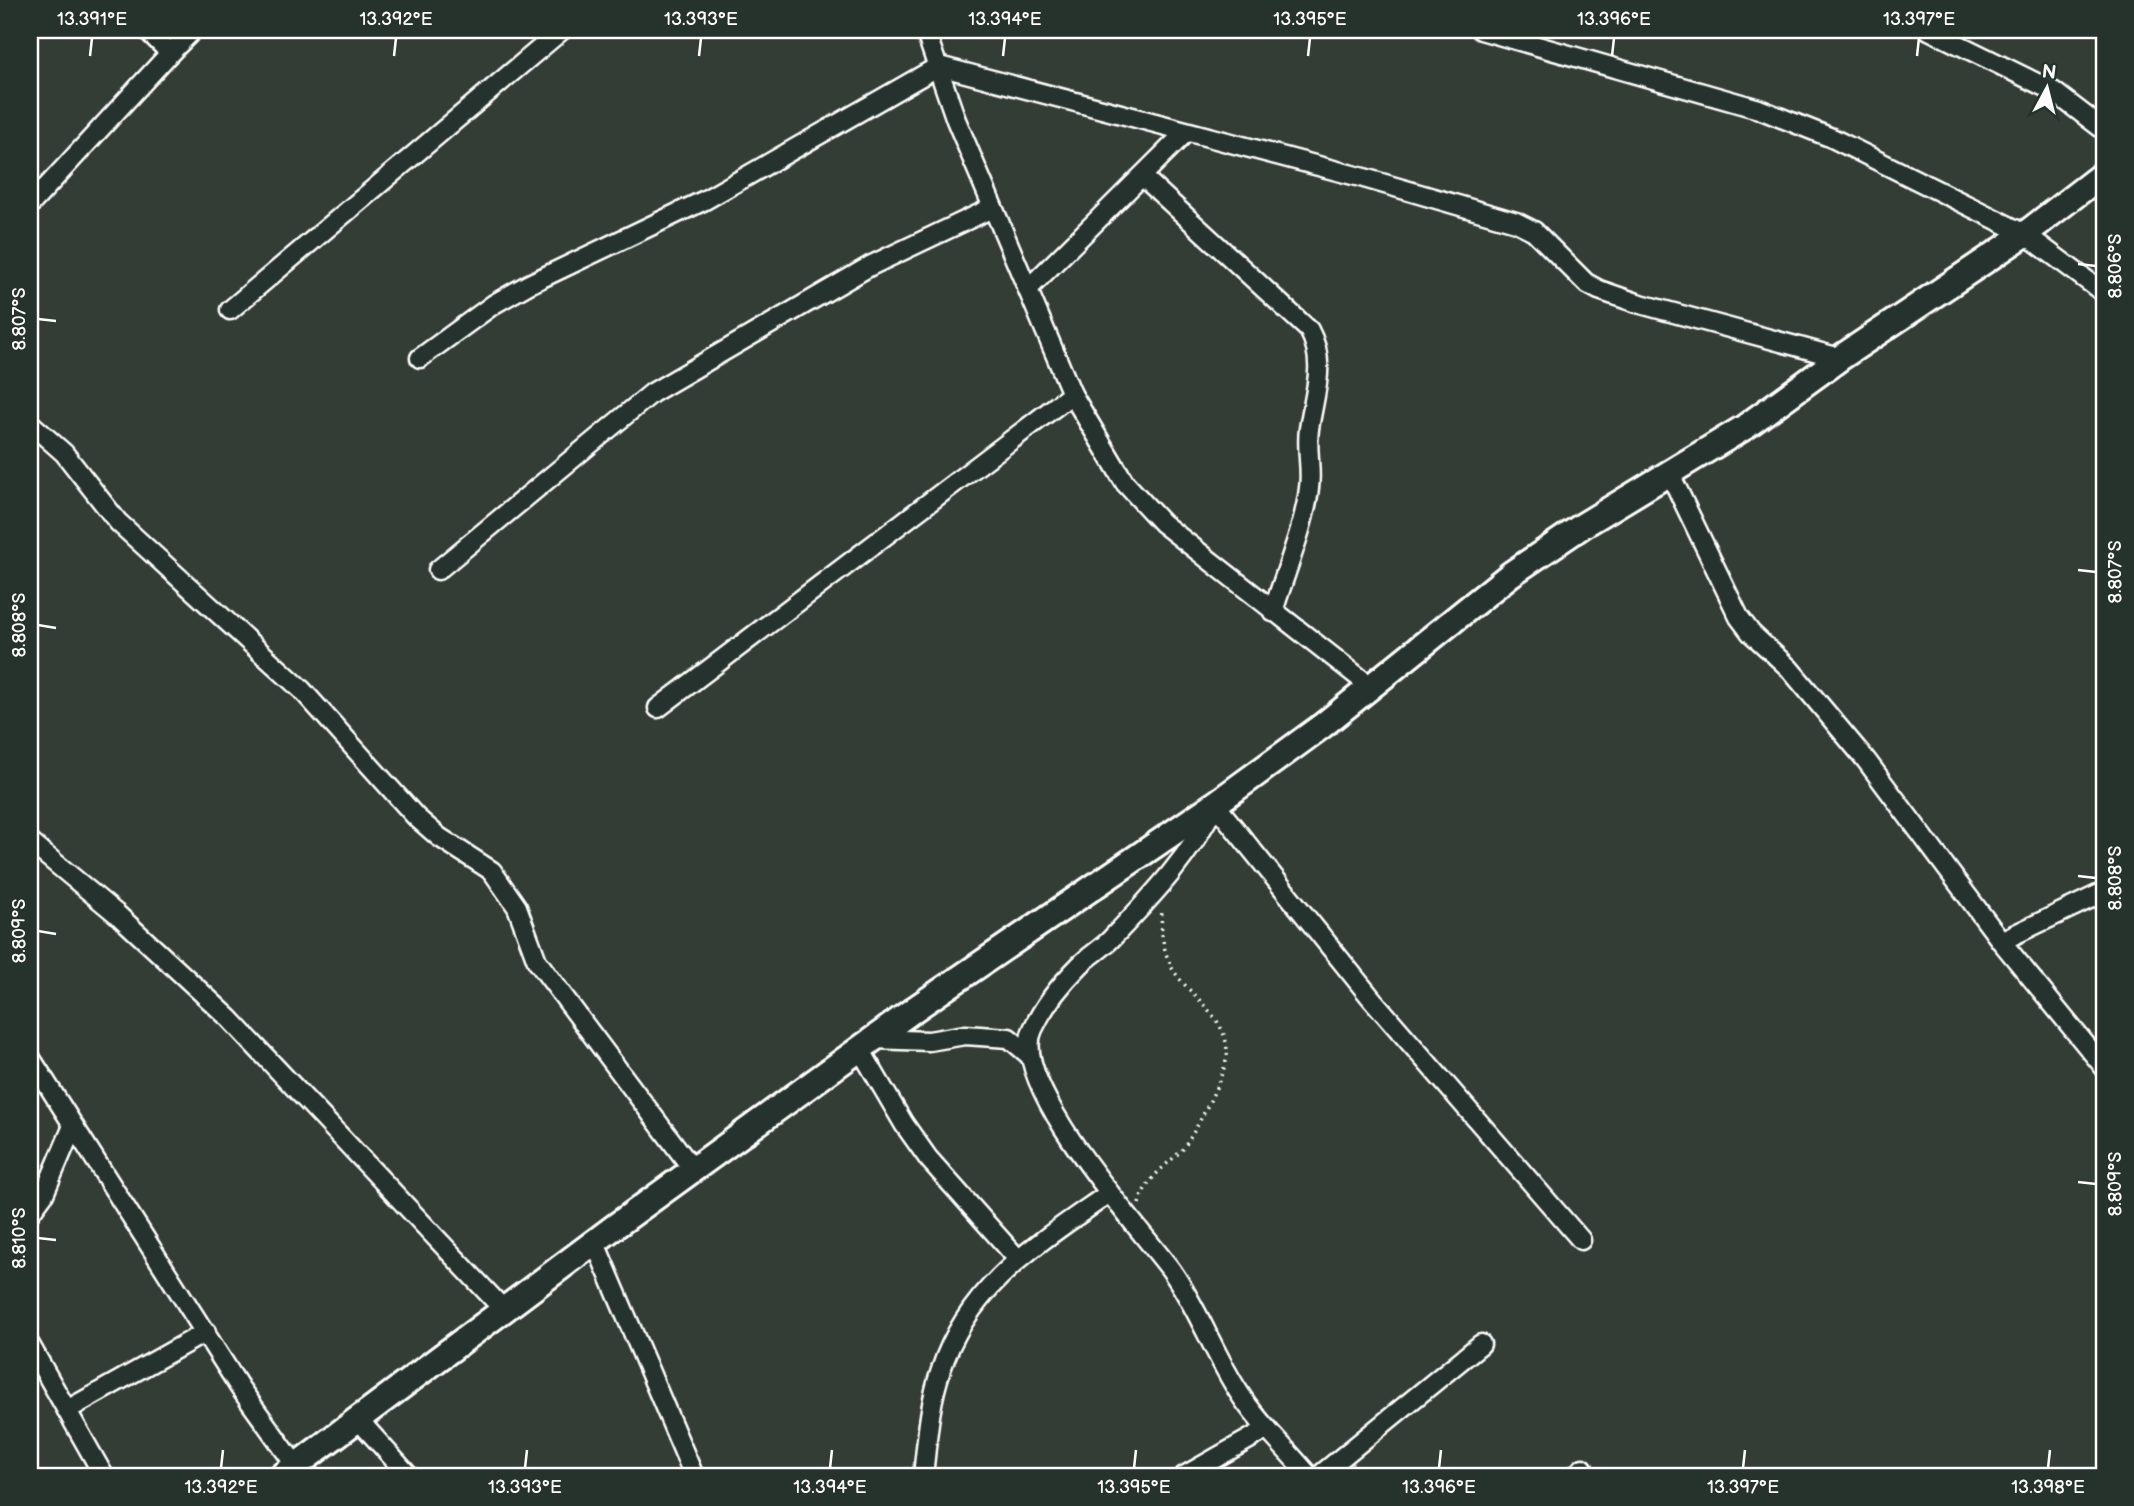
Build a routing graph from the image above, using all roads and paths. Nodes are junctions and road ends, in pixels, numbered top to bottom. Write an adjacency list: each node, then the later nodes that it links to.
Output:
1 (147, 30): 7 (street)
2 (193, 30): 7 (street)
3 (562, 30): 18 (street)
4 (925, 30): 8 (street)
5 (1481, 30): 15 (street)
6 (1929, 30): 9 (street)
7 (170, 53): 13 (street)
8 (939, 66): 10 (street); 14 (street); 20 (street)
9 (2104, 130)
10 (1186, 132): 12 (street); 19 (street)
11 (2104, 173): 15 (street)
12 (1142, 176): 16 (street); 25 (street)
13 (30, 205)
14 (992, 208): 16 (street); 24 (street)
15 (2025, 234): 17 (street); 19 (street)
16 (1029, 288): 21 (street)
17 (2104, 293)
18 (230, 310)
19 (1840, 358): 23 (street)
20 (420, 359)
21 (1072, 394): 25 (street); 27 (street)
22 (30, 424): 38 (street)
23 (1670, 472): 26 (street); 32 (street)
24 (438, 570)
25 (1273, 612): 26 (street)
26 (1370, 686): 28 (street)
27 (658, 708)
28 (1215, 804): 30 (street); 33 (street); 42 (street)
29 (30, 842): 45 (street)
30 (1169, 875): 34 (street); 41 (path)
31 (2104, 892): 32 (street)
32 (2001, 941): 36 (street)
33 (867, 1044): 34 (street); 38 (street); 44 (street)
34 (1029, 1055): 39 (street)
35 (30, 1057): 37 (street)
36 (2104, 1067)
37 (73, 1126): 40 (street); 46 (street)
38 (694, 1171): 43 (street)
39 (1108, 1194): 41 (street); 44 (street)
40 (30, 1213)
41 (1133, 1226): 51 (street)
42 (1581, 1240)
43 (595, 1242): 45 (street); 55 (street)
44 (1017, 1258): 56 (street)
45 (504, 1310): 50 (street)
46 (205, 1332): 49 (street); 52 (street)
47 (1481, 1344): 59 (street)
48 (30, 1345): 49 (street)
49 (66, 1410): 53 (street)
50 (356, 1418): 52 (street); 54 (street)
51 (1267, 1429): 57 (street); 58 (street)
52 (289, 1471)
53 (104, 1476)
54 (409, 1476)
55 (694, 1476)
56 (923, 1476)
57 (1184, 1476)
58 (1309, 1476)
59 (1320, 1476)

